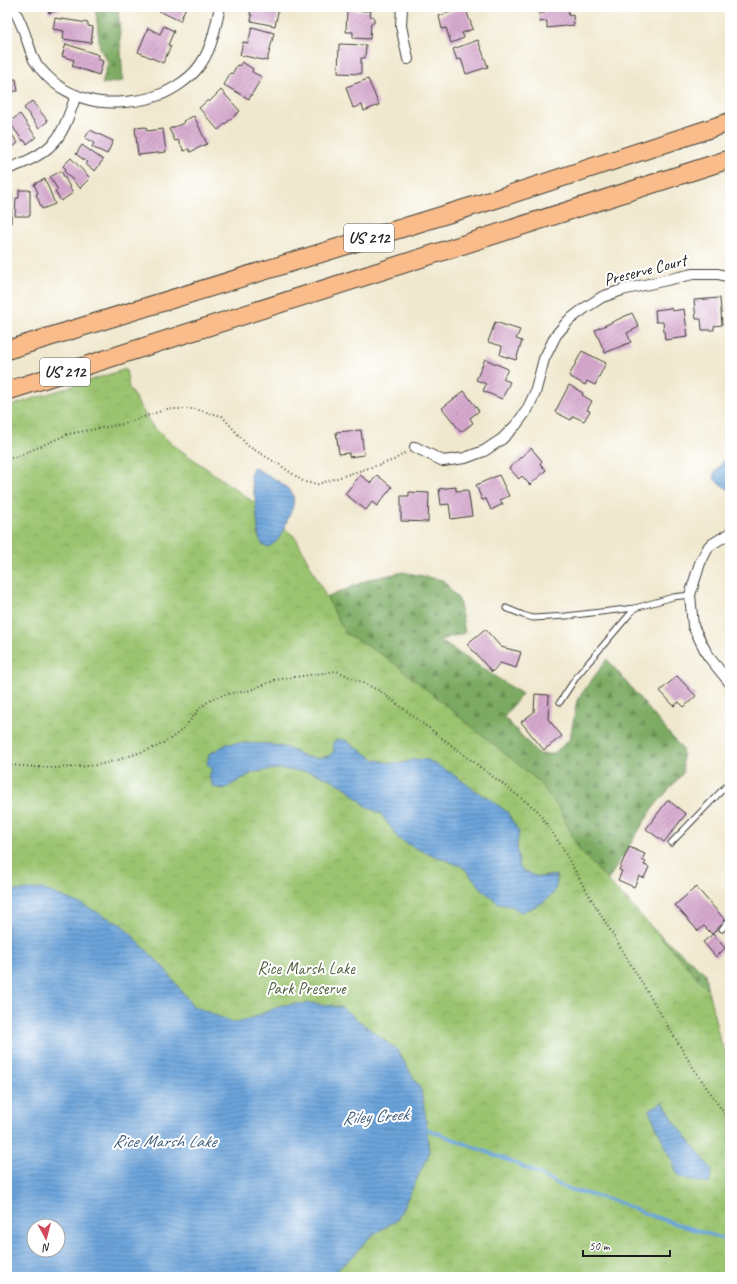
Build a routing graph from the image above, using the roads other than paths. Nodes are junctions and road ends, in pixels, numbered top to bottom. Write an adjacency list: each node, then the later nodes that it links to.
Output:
1 (12, 7): 5 (street)
2 (220, 7): 5 (street)
3 (402, 7): 4 (street)
4 (408, 59)
5 (76, 95): 10 (street)
6 (730, 116): 8 (highway)
7 (730, 122): 8 (highway, US 212)
8 (694, 134): 12 (highway, US 212)
9 (730, 159): 13 (highway, US 212)
10 (7, 169)
11 (730, 277): 14 (street, Preserve Court)
12 (7, 350)
13 (7, 391)
14 (415, 447)
15 (730, 532): 16 (street)
16 (690, 595): 18 (lane); 19 (street)
17 (506, 608): 18 (lane)
18 (635, 608): 20 (lane)
19 (730, 683)
20 (560, 702)
21 (730, 782): 22 (lane)
22 (671, 843)
23 (730, 919): 24 (lane)
24 (722, 929)

